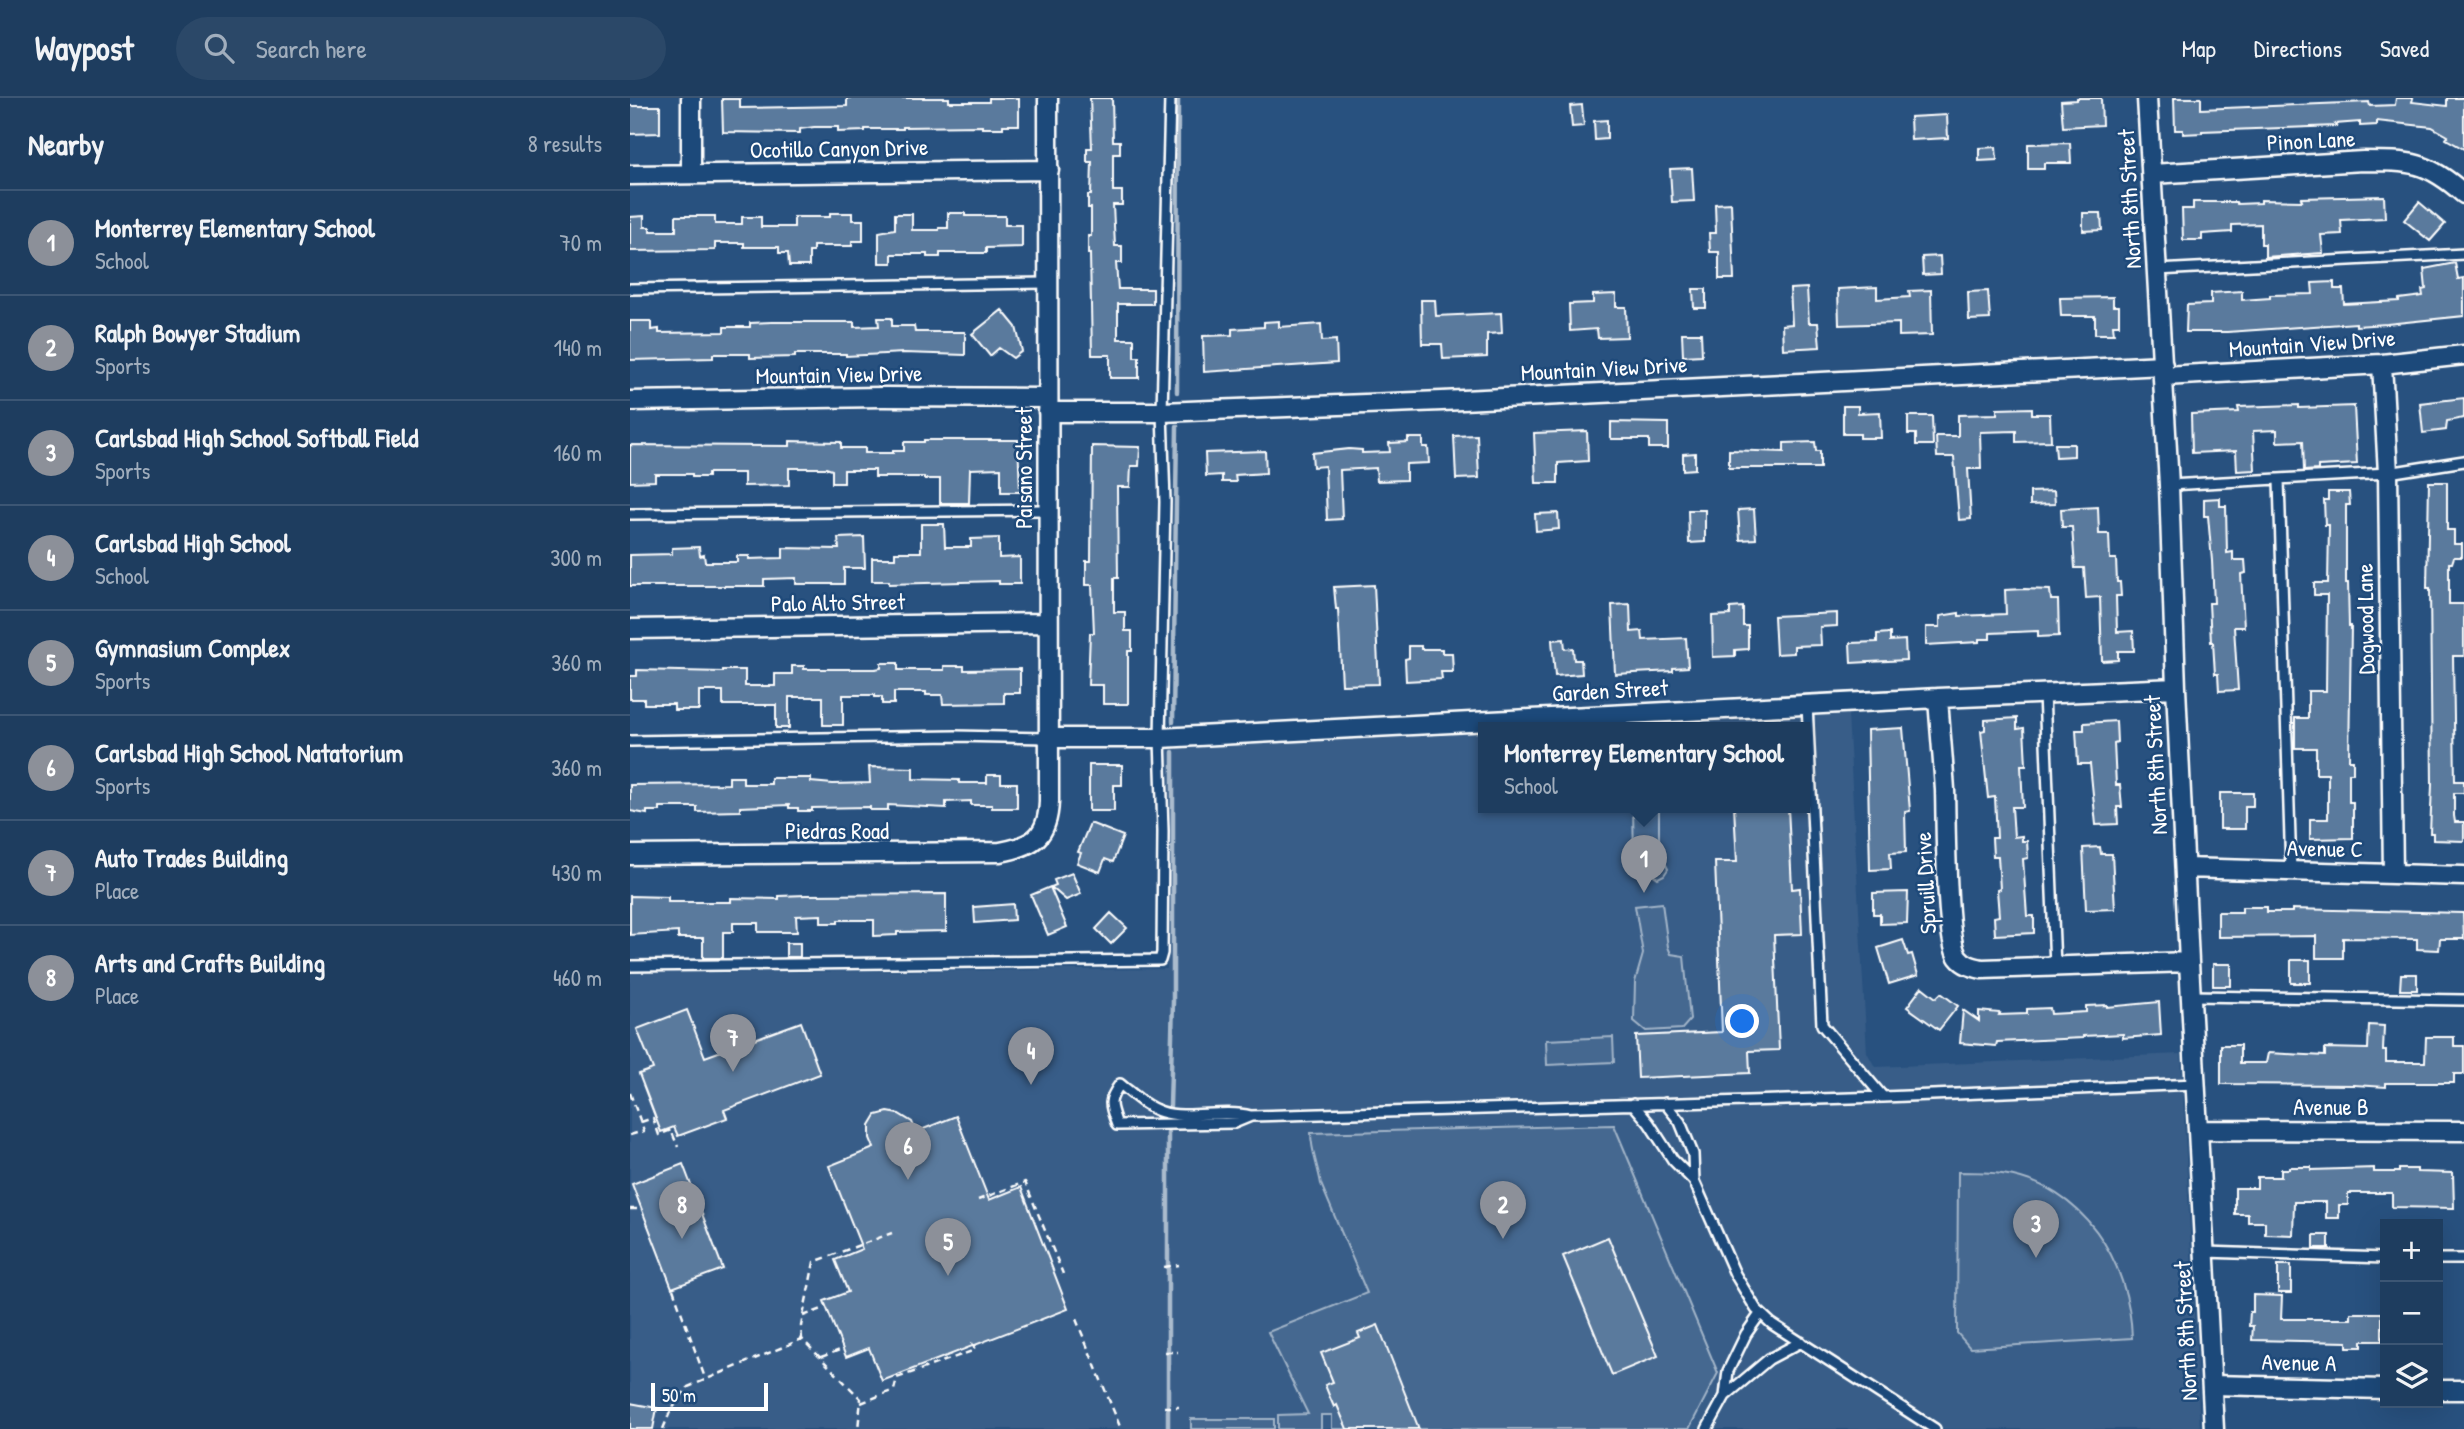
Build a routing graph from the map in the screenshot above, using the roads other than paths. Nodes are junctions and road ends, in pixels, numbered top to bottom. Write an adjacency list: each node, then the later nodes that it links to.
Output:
1 (691, 98): 6 (street)
2 (1048, 98): 5 (street, Paisano Street)
3 (1170, 98): 19 (lane)
4 (2147, 98): 7 (street, North 8th Street)
5 (1049, 170): 6 (street, Ocotillo Canyon Drive); 12 (street, Paisano Street)
6 (691, 174): 8 (street, Ocotillo Canyon Drive)
7 (2152, 174): 9 (street, Pinon Lane); 11 (street, North 8th Street)
8 (630, 175)
9 (2464, 194)
10 (2464, 254): 11 (lane)
11 (2157, 270): 16 (street, North 8th Street)
12 (1048, 283): 13 (lane); 18 (street, Paisano Street)
13 (630, 289)
14 (2464, 355): 15 (street, Mountain View Drive)
15 (2382, 364): 16 (street, Mountain View Drive); 21 (street, Dogwood Lane)
16 (2163, 371): 19 (street, Mountain View Drive); 23 (street, North 8th Street)
17 (630, 401): 18 (street, Mountain View Drive)
18 (1048, 405): 19 (street, Mountain View Drive); 24 (street, Paisano Street)
19 (1163, 412): 34 (lane)
20 (2464, 461): 21 (lane)
21 (2388, 473): 22 (lane); 41 (street, Dogwood Lane)
22 (2279, 480): 23 (lane); 40 (lane)
23 (2169, 485): 28 (street, North 8th Street)
24 (1047, 510): 25 (lane); 26 (street, Paisano Street)
25 (630, 514)
26 (1047, 623): 27 (street, Palo Alto Street); 33 (street, Paisano Street)
27 (630, 629)
28 (2176, 688): 29 (street, Garden Street); 39 (street, North 8th Street)
29 (2044, 693): 30 (street, Garden Street); 45 (lane)
30 (1938, 698): 31 (street, Garden Street); 45 (street, Spruill Drive)
31 (1807, 704): 32 (lane); 34 (street, Garden Street)
32 (1808, 722)
33 (1047, 738): 34 (street, Garden Street); 35 (lane); 37 (street, Paisano Street)
34 (1160, 738): 44 (lane)
35 (630, 741)
36 (1810, 768): 49 (lane)
37 (1040, 835): 38 (street, Piedras Road)
38 (630, 855)
39 (2185, 869): 40 (street, Avenue C); 43 (street, North 8th Street)
40 (2291, 872): 41 (street, Avenue C)
41 (2393, 874): 42 (street, Avenue C)
42 (2464, 876)
43 (2189, 962): 45 (street, Spruill Drive); 46 (street, North 8th Street)
44 (630, 966)
45 (2055, 967)
46 (2191, 996): 47 (lane); 48 (street, North 8th Street)
47 (2464, 1000)
48 (2196, 1084): 49 (lane); 53 (street, North 8th Street)
49 (1883, 1097): 50 (lane)
50 (1665, 1103): 51 (lane); 55 (lane)
51 (1633, 1104): 52 (lane); 55 (lane)
52 (1251, 1116): 52 (lane)
53 (2198, 1130): 54 (street, Avenue B); 56 (street, North 8th Street)
54 (2464, 1131)
55 (1694, 1181): 60 (lane)
56 (2205, 1252): 57 (lane); 62 (street, North 8th Street)
57 (2380, 1258)
58 (2443, 1259): 59 (lane)
59 (2464, 1259)
60 (1760, 1314): 61 (lane); 66 (lane)
61 (1801, 1342): 66 (lane); 68 (lane)
62 (2212, 1384): 63 (street, Avenue A); 69 (street, North 8th Street)
63 (2380, 1389)
64 (2443, 1390): 65 (street)
65 (2464, 1390)
66 (1725, 1396): 67 (lane)
67 (1707, 1429)
68 (1935, 1429)
69 (2214, 1429)

